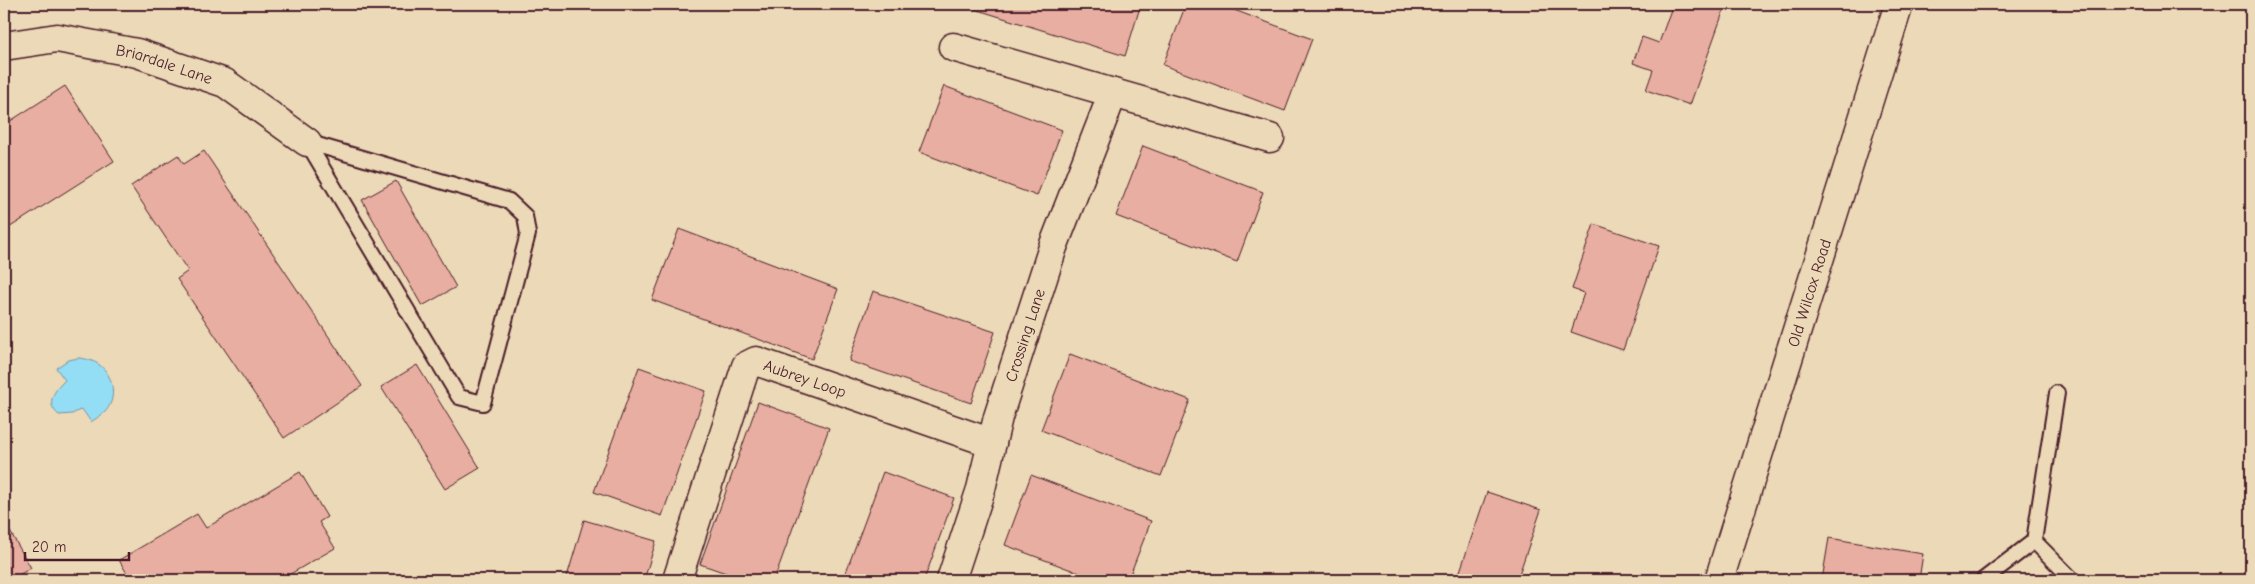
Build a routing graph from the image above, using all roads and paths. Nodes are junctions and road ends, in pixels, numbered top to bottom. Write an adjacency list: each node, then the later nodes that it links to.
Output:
1 (1899, 4): 12 (street, Old Wilcox Road)
2 (4, 46): 6 (street, Briardale Lane)
3 (953, 47): 4 (street)
4 (1113, 93): 5 (street); 8 (street, Crossing Lane)
5 (1270, 138)
6 (307, 142): 6 (lane)
7 (2057, 393): 9 (lane)
8 (992, 443): 10 (street, Aubrey Loop); 11 (street, Crossing Lane)
9 (2034, 541): 13 (lane); 14 (lane)
10 (677, 580)
11 (951, 580)
12 (1719, 580)
13 (1983, 580)
14 (2072, 580)

